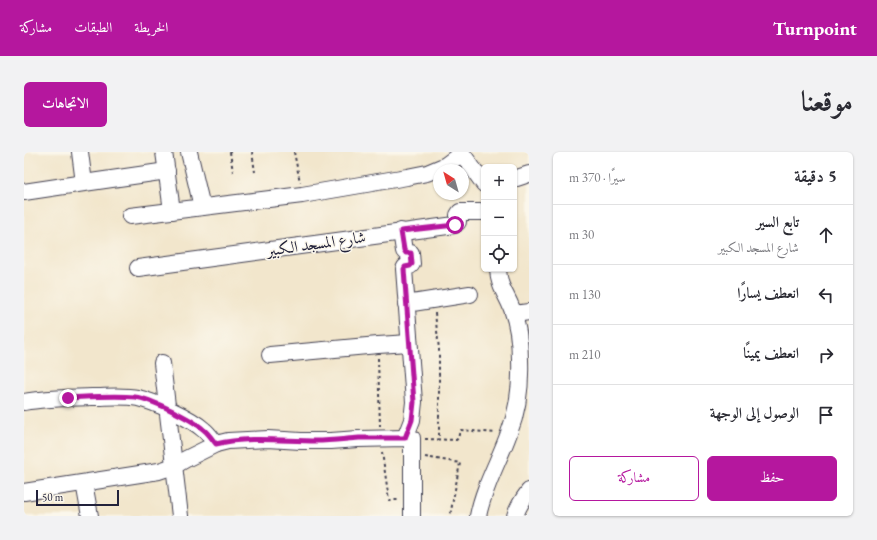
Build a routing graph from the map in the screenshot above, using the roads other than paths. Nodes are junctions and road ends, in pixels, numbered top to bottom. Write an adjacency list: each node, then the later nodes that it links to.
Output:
1 (80, 152): 9 (street)
2 (164, 152): 5 (street)
3 (189, 152): 11 (street)
4 (462, 152): 8 (street); 11 (street)
5 (167, 171): 9 (street); 12 (street)
6 (529, 174): 7 (street)
7 (517, 178)
8 (481, 180)
9 (84, 183): 10 (street)
10 (24, 192)
11 (202, 207): 12 (street)
12 (172, 211): 14 (street)
13 (481, 212): 15 (street, شارع المسجد الكبير)
14 (130, 216)
15 (401, 231): 16 (street, شارع المسجد الكبير); 19 (street)
16 (138, 268)
17 (498, 272): 20 (street)
18 (470, 294): 19 (street)
19 (406, 304): 21 (street)
20 (521, 313): 24 (street)
21 (409, 343): 22 (street); 27 (street)
22 (270, 356)
23 (162, 363): 26 (street)
24 (524, 395): 36 (street)
25 (24, 402): 26 (street)
26 (168, 409): 28 (street); 29 (street)
27 (408, 438): 28 (street); 33 (street)
28 (216, 444): 29 (street)
29 (174, 466): 30 (street); 35 (street)
30 (84, 482): 32 (street); 34 (street)
31 (529, 491): 37 (street)
32 (24, 492)
33 (412, 508)
34 (90, 516)
35 (180, 516)
36 (478, 516)
37 (515, 516)

